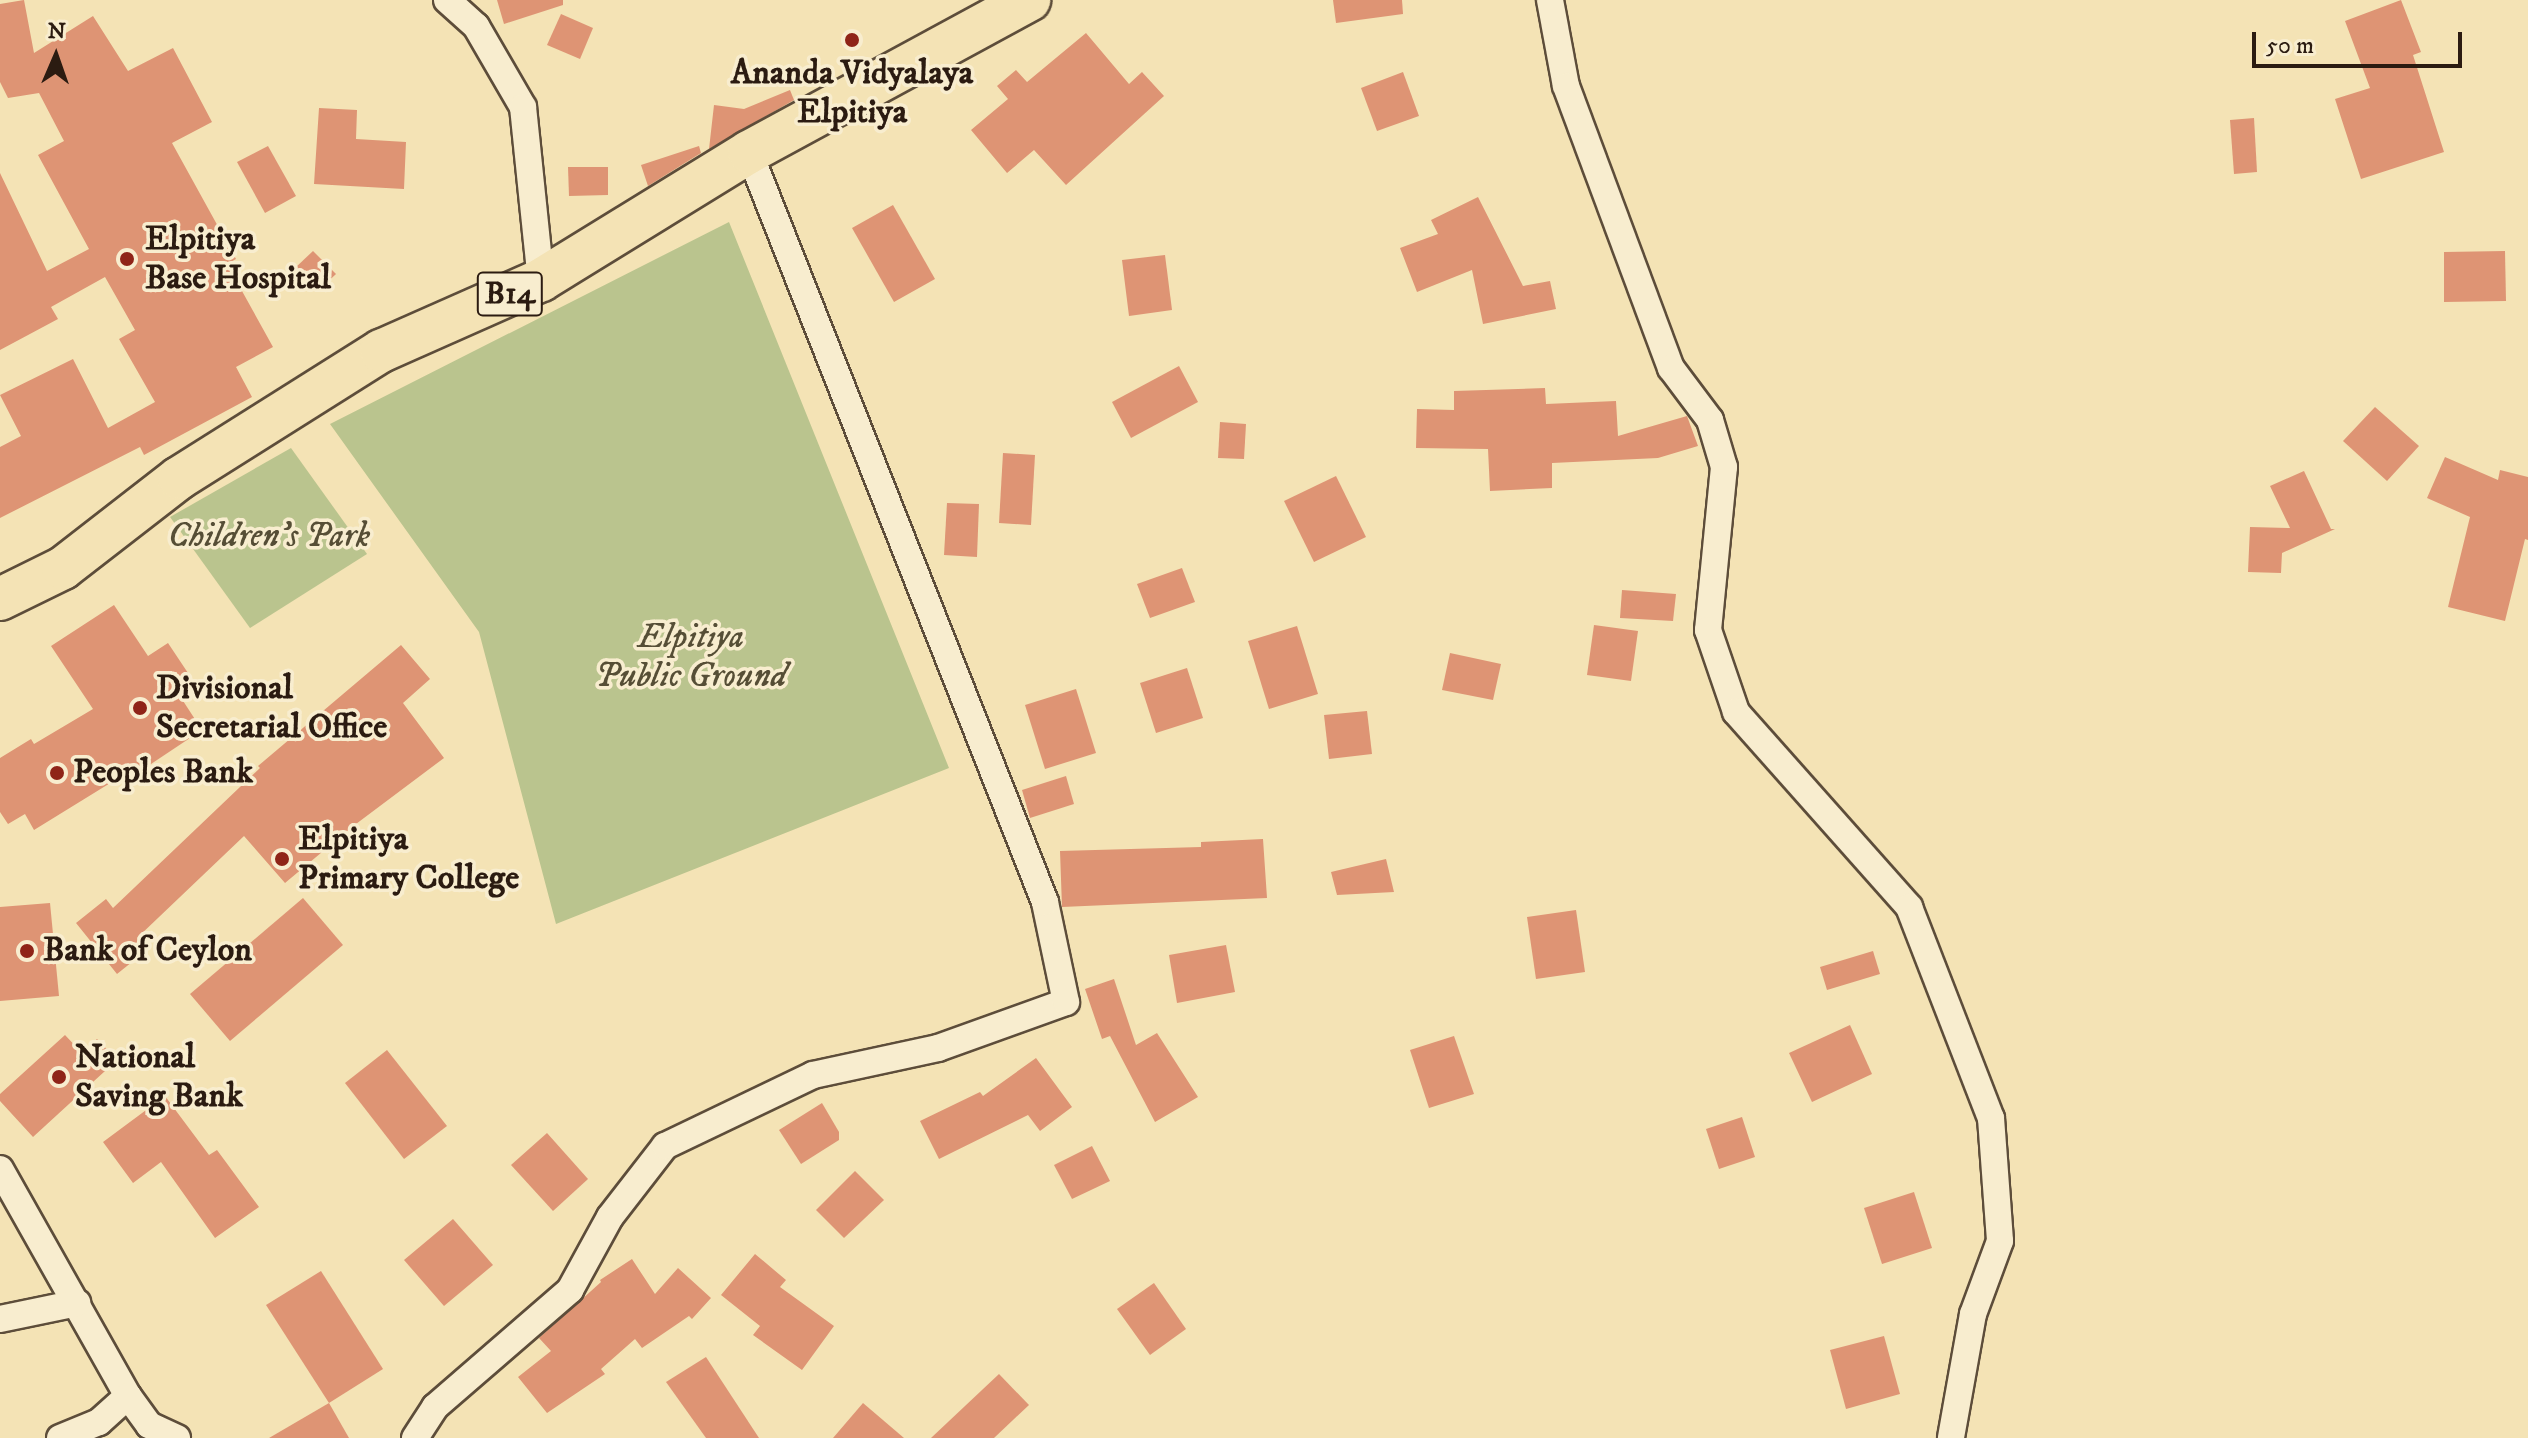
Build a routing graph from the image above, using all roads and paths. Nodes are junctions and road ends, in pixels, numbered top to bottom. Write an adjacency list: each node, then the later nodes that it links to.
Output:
1 (447, 0): 5 (street)
2 (1029, 0): 4 (main road, B14)
3 (1550, 0): 14 (street)
4 (749, 152): 5 (main road, B14); 13 (street)
5 (541, 280): 6 (main road, B14)
6 (0, 599)
7 (0, 1169): 8 (street)
8 (77, 1303): 9 (street); 10 (street)
9 (0, 1319)
10 (128, 1396): 11 (street); 12 (street)
11 (60, 1438)
12 (177, 1438)
13 (415, 1438)
14 (1951, 1438)

